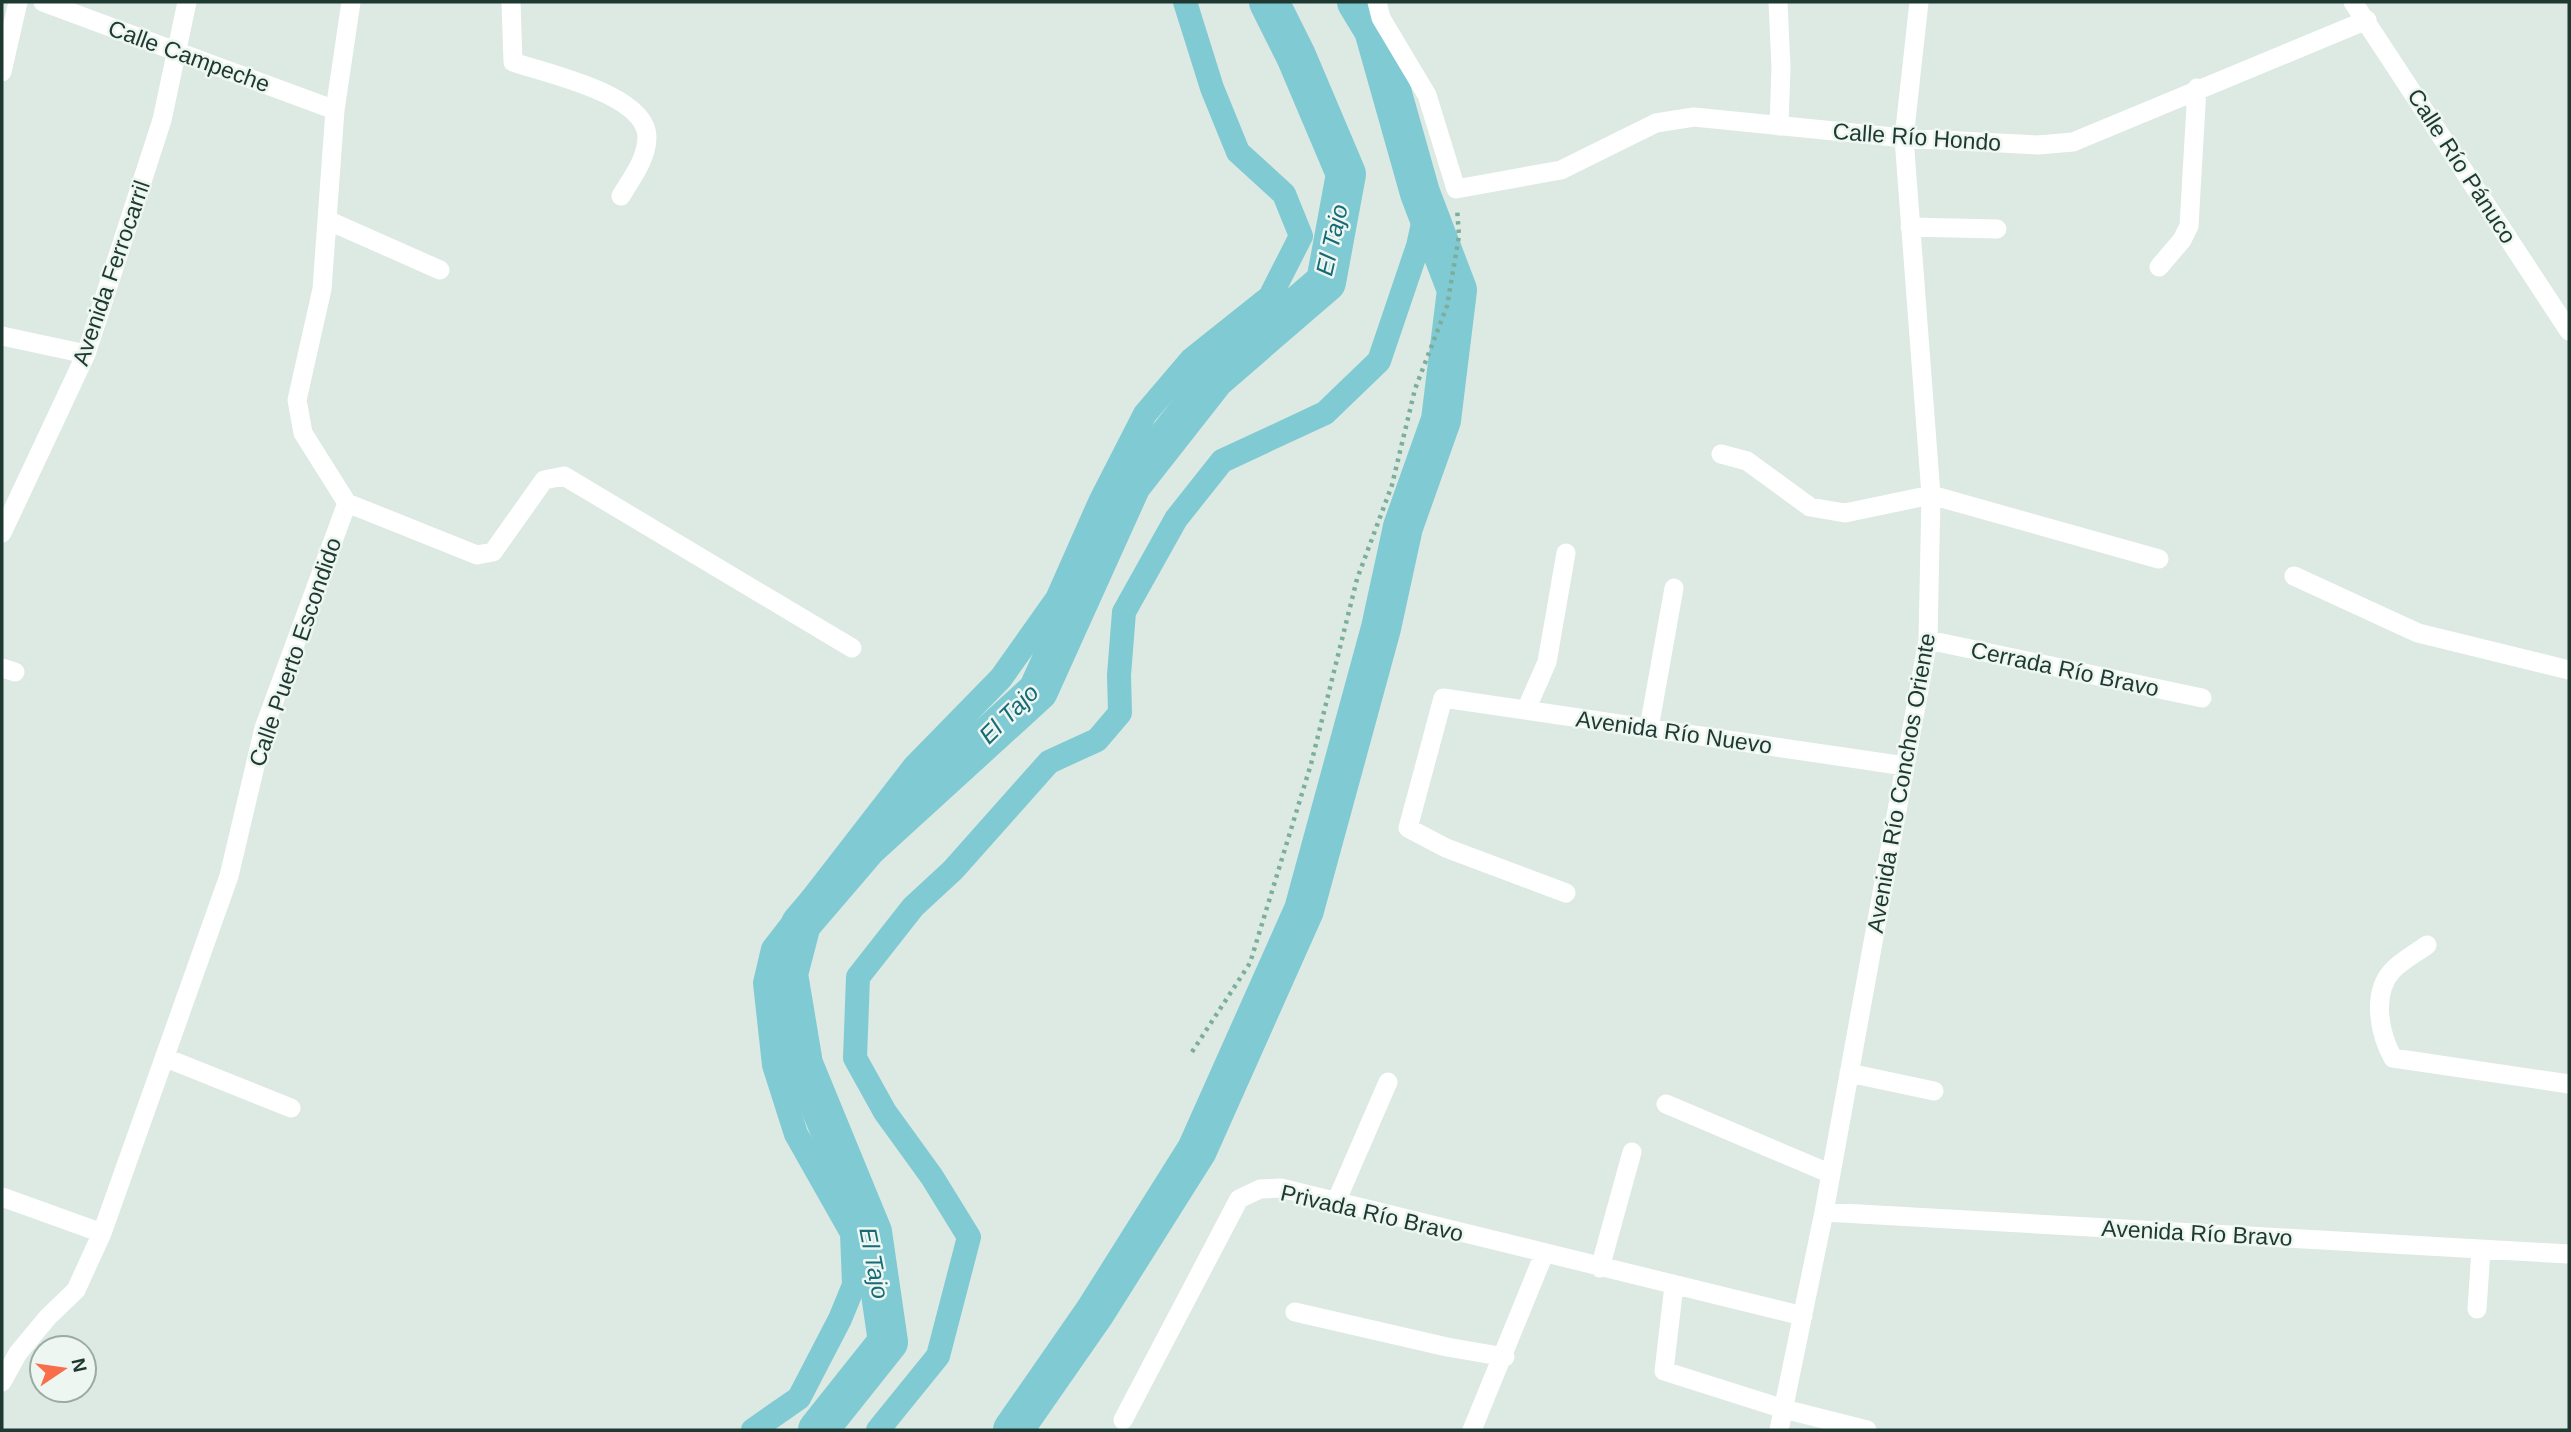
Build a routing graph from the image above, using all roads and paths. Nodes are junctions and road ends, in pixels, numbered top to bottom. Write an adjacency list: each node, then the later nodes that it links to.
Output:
1 (18, 2): 12 (street)
2 (43, 2): 11 (street, Calle Campeche)
3 (187, 2): 11 (street, Avenida Ferrocarril)
4 (351, 2): 14 (street)
5 (511, 2): 18 (street)
6 (1377, 2): 17 (street)
7 (1778, 2): 15 (street)
8 (1919, 2): 16 (street, Avenida Río Conchos Oriente)
9 (2353, 2): 10 (street, Calle Río Pánuco)
10 (2367, 20): 13 (street, Calle Río Hondo); 24 (street, Calle Río Pánuco)
11 (178, 53): 14 (street, Calle Campeche); 26 (street, Avenida Ferrocarril)
12 (2, 72)
13 (2197, 88): 16 (street, Calle Río Hondo); 22 (street)
14 (335, 110): 19 (street)
15 (1779, 126): 16 (street, Calle Río Hondo); 17 (street, Calle Río Hondo)
16 (1905, 138): 20 (street, Avenida Río Conchos Oriente)
17 (1456, 189): 44 (path)
18 (621, 196)
19 (327, 220): 23 (street); 29 (street)
20 (1910, 228): 21 (street); 28 (street, Avenida Río Conchos Oriente)
21 (1997, 229)
22 (2159, 267)
23 (440, 270)
24 (2569, 331)
25 (2, 336): 26 (street)
26 (86, 354): 30 (street, Avenida Ferrocarril)
27 (1721, 454): 28 (street)
28 (1931, 495): 32 (street); 35 (street, Avenida Río Conchos Oriente)
29 (347, 503): 36 (street); 45 (street, Calle Puerto Escondido)
30 (2, 533)
31 (1566, 553): 39 (street)
32 (2159, 559)
33 (2294, 576): 37 (street)
34 (1674, 588): 40 (street)
35 (1928, 640): 38 (street, Cerrada Río Bravo); 41 (street, Avenida Río Conchos Oriente)
36 (852, 648)
37 (2569, 670)
38 (2202, 698)
39 (1526, 710): 40 (street, Avenida Río Nuevo); 42 (street, Avenida Río Nuevo)
40 (1649, 728): 41 (street, Avenida Río Nuevo)
41 (1905, 766): 46 (street, Avenida Río Conchos Oriente)
42 (1566, 893)
43 (2427, 945): 48 (street)
44 (1192, 1052)
45 (166, 1058): 51 (street); 57 (street, Calle Puerto Escondido)
46 (1849, 1073): 49 (street); 53 (street, Avenida Río Conchos Oriente)
47 (1388, 1082): 55 (street)
48 (2569, 1084)
49 (1934, 1091)
50 (1666, 1104): 53 (street)
51 (291, 1108)
52 (1632, 1152): 61 (street)
53 (1830, 1174): 56 (street, Avenida Río Conchos Oriente)
54 (2, 1197): 57 (street)
55 (1336, 1202): 59 (street, Privada Río Bravo); 69 (street, Privada Río Bravo)
56 (1824, 1212): 58 (street, Avenida Río Bravo); 65 (street, Avenida Río Conchos Oriente)
57 (102, 1233): 67 (street, Calle Puerto Escondido)
58 (2481, 1250): 60 (street, Avenida Río Bravo); 63 (street)
59 (1544, 1254): 61 (street, Privada Río Bravo); 66 (street)
60 (2569, 1254)
61 (1600, 1268): 62 (street, Privada Río Bravo)
62 (1674, 1285): 65 (street, Privada Río Bravo); 68 (street)
63 (2477, 1309)
64 (1295, 1312): 66 (street)
65 (1803, 1315): 68 (street, Avenida Río Conchos Oriente)
66 (1505, 1357): 70 (street)
67 (2, 1382)
68 (1784, 1409): 71 (street, Avenida Río Conchos Oriente); 72 (street)
69 (1123, 1420)
70 (1472, 1430)
71 (1779, 1430)
72 (1867, 1430)

